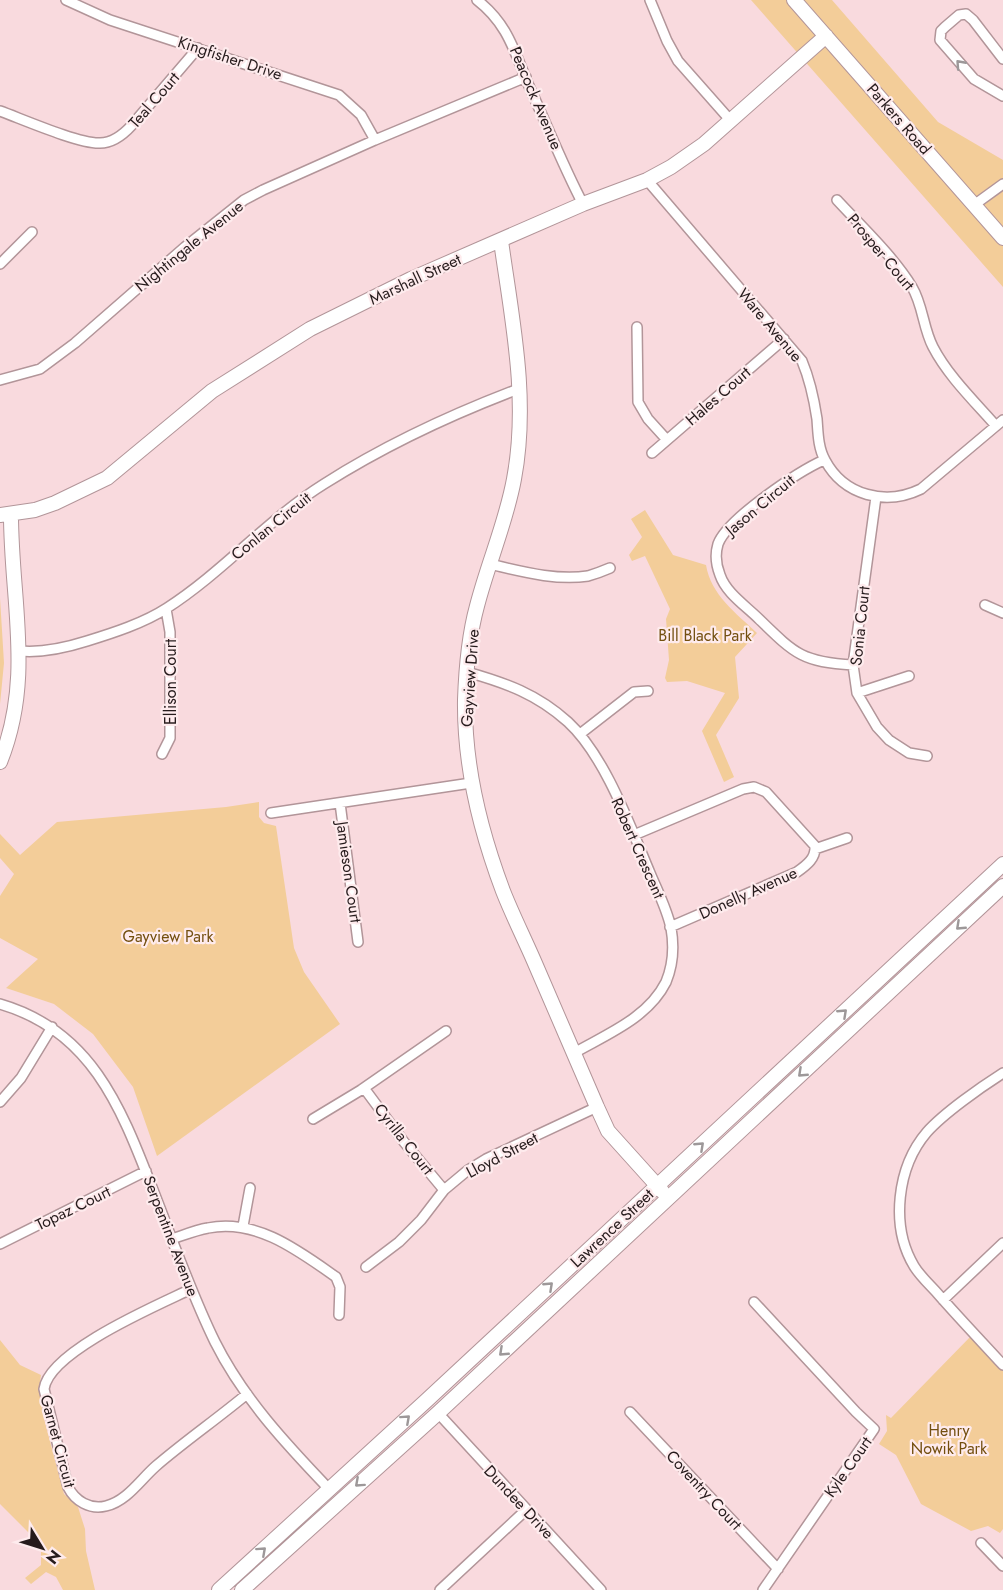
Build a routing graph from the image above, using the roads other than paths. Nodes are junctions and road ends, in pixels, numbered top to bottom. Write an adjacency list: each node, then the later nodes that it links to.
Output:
1 (477, 0): 8 (street, Peacock Avenue)
2 (650, 0): 11 (street)
3 (794, 0): 5 (main road, Parkers Road)
4 (70, 1): 6 (street, Kingfisher Drive)
5 (826, 36): 11 (main road, Marshall Street); 17 (main road, Parkers Road)
6 (198, 48): 10 (street, Teal Court); 12 (street, Kingfisher Drive)
7 (1003, 59): 9 (street, one-way to 7)
8 (526, 77): 12 (street, Nightingale Avenue); 16 (street, Peacock Avenue)
9 (1003, 96)
10 (0, 111)
11 (730, 121): 13 (main road, Marshall Street)
12 (375, 140): 26 (street, Nightingale Avenue)
13 (647, 180): 16 (main road, Marshall Street); 25 (street, Ware Avenue)
14 (1003, 184): 17 (street)
15 (837, 200): 28 (street, Prosper Court)
16 (583, 204): 20 (main road, Marshall Street)
17 (974, 205): 19 (main road, Parkers Road)
18 (32, 232): 22 (street)
19 (1003, 238)
20 (501, 241): 27 (main road, Gayview Drive); 33 (main road, Marshall Street)
21 (0, 249): 22 (street)
22 (8, 256): 23 (street)
23 (0, 264)
24 (637, 327): 29 (street)
25 (784, 339): 29 (street, Hales Court); 31 (street, Ware Avenue)
26 (0, 380)
27 (521, 388): 34 (main road, Gayview Drive); 37 (street, Conlan Circuit)
28 (1000, 423): 32 (street)
29 (668, 440): 30 (street, Hales Court)
30 (652, 453)
31 (824, 460): 32 (street); 40 (street, Jason Circuit)
32 (876, 497): 40 (street, Sonia Court)
33 (5, 515): 39 (main road)
34 (489, 564): 35 (street); 41 (main road, Gayview Drive)
35 (610, 568)
36 (985, 605): 38 (street)
37 (166, 609): 39 (street, Conlan Circuit); 46 (street, Ellison Court)
38 (1003, 613)
39 (20, 651): 48 (main road)
40 (854, 665): 44 (street, Sonia Court)
41 (467, 672): 45 (street, Robert Crescent); 49 (main road, Gayview Drive)
42 (909, 676): 44 (street)
43 (648, 691): 45 (street)
44 (857, 693): 47 (street, Sonia Court)
45 (580, 734): 52 (street, Robert Crescent)
46 (162, 754)
47 (927, 756)
48 (0, 762)
49 (471, 783): 50 (street, Jamieson Court); 62 (main road, Gayview Drive)
50 (340, 803): 51 (street, Jamieson Court); 58 (street, Jamieson Court)
51 (271, 813)
52 (634, 835): 54 (street); 57 (street, Robert Crescent)
53 (847, 838): 54 (street)
54 (815, 849): 57 (street, Donelly Avenue)
55 (1002, 866): 69 (main road, Lawrence Street, one-way to 55)
56 (1003, 886): 72 (main road, Lawrence Street, one-way to 72)
57 (670, 927): 62 (street, Robert Crescent)
58 (358, 942)
59 (0, 1004): 60 (street, Serpentine Avenue)
60 (52, 1027): 65 (street); 68 (street, Serpentine Avenue)
61 (446, 1031): 64 (street, Cyrilla Court)
62 (574, 1053): 66 (main road, Gayview Drive)
63 (1003, 1073): 79 (street)
64 (364, 1088): 67 (street, Cyrilla Court); 71 (street, Cyrilla Court)
65 (0, 1102)
66 (597, 1107): 69 (main road, Gayview Drive); 71 (street, Lloyd Street)
67 (313, 1119)
68 (146, 1171): 74 (street, Serpentine Avenue); 76 (street, Topaz Court)
69 (657, 1186): 72 (main road, Gayview Drive); 84 (main road, Lawrence Street, one-way to 69)
70 (250, 1188): 73 (street)
71 (444, 1190): 77 (street, Lloyd Street)
72 (668, 1197): 86 (main road, Lawrence Street, one-way to 86)
73 (243, 1226): 74 (street); 81 (street)
74 (172, 1239): 78 (street, Serpentine Avenue)
75 (1003, 1243): 79 (street)
76 (0, 1244)
77 (366, 1267)
78 (191, 1289): 83 (street, Serpentine Avenue); 83 (street, Garnet Circuit)
79 (943, 1299): 82 (street)
80 (754, 1302): 92 (street, Kyle Court)
81 (339, 1315)
82 (1003, 1365)
83 (247, 1394): 87 (street, Serpentine Avenue)
84 (427, 1400): 86 (main road); 87 (main road, Lawrence Street, one-way to 84)
85 (630, 1412): 92 (street, Coventry Court)
86 (438, 1413): 88 (main road, Lawrence Street, one-way to 88); 89 (street, Dundee Drive)
87 (329, 1489): 88 (main road); 93 (main road, Lawrence Street, one-way to 87)
88 (339, 1500): 94 (main road, Lawrence Street)
89 (526, 1510): 95 (street); 96 (street, Dundee Drive)
90 (981, 1543): 91 (street)
91 (1003, 1566)
92 (778, 1569): 97 (street, Kyle Court)
93 (219, 1590)
94 (242, 1590)
95 (440, 1590)
96 (600, 1590)
97 (763, 1590)

